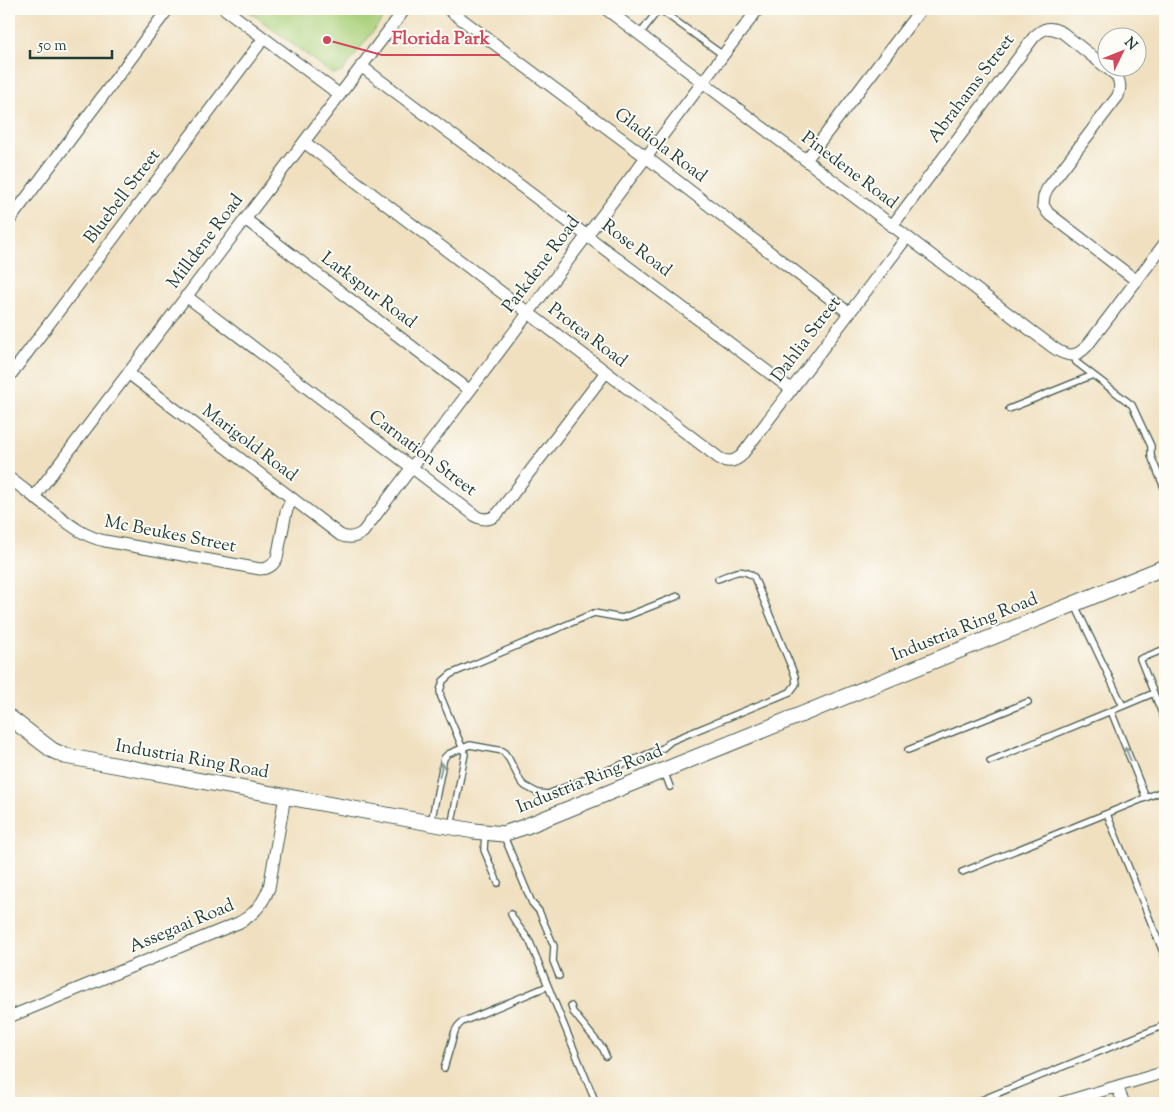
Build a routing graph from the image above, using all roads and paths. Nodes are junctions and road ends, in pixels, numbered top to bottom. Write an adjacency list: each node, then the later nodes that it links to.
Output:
1 (168, 9): 18 (street)
2 (225, 9): 9 (street)
3 (405, 9): 11 (street, Milldene Road)
4 (448, 9): 15 (street, Gladiola Road)
5 (607, 9): 8 (street, Pinedene Road)
6 (758, 9): 10 (street, Parkdene Road)
7 (921, 9): 16 (street)
8 (640, 34): 10 (lane); 12 (street, Pinedene Road)
9 (264, 38): 13 (street); 31 (street, Bluebell Street)
10 (723, 55): 12 (street, Parkdene Road)
11 (361, 66): 13 (street, Milldene Road); 20 (street, Rose Road)
12 (703, 82): 15 (street, Parkdene Road); 16 (street, Pinedene Road)
13 (340, 95): 14 (street, Milldene Road)
14 (304, 142): 17 (street, Milldene Road); 25 (street, Protea Road)
15 (646, 157): 20 (street, Parkdene Road); 26 (street, Gladiola Road)
16 (806, 160): 19 (street, Pinedene Road)
17 (245, 220): 24 (street, Milldene Road); 32 (street, Larkspur Road)
18 (9, 221)
19 (892, 226): 21 (street, Pinedene Road); 23 (street, Abrahams Street)
20 (587, 235): 25 (street, Parkdene Road); 33 (street, Rose Road)
21 (907, 237): 26 (street, Dahlia Street); 27 (street, Pinedene Road)
22 (1165, 243): 23 (street)
23 (1137, 281): 27 (street)
24 (186, 296): 29 (street, Milldene Road); 36 (street, Carnation Street)
25 (528, 313): 28 (street, Protea Road); 32 (street, Parkdene Road)
26 (849, 314): 33 (street, Dahlia Street)
27 (1073, 355): 30 (lane)
28 (606, 372): 35 (street, Protea Road); 36 (street, Carnation Street)
29 (128, 374): 39 (street, Milldene Road); 40 (street, Marigold Road)
30 (1093, 375): 34 (lane); 38 (lane)
31 (9, 377)
32 (469, 390): 36 (street, Parkdene Road)
33 (792, 390): 35 (street, Dahlia Street)
34 (1009, 409)
35 (732, 461)
36 (411, 468): 41 (street, Parkdene Road)
37 (9, 478): 39 (street, Mc Beukes Street)
38 (1165, 490)
39 (34, 497): 40 (street, Mc Beukes Street)
40 (292, 498): 41 (street, Marigold Road)
41 (351, 538)
42 (1165, 566): 45 (street, Industria Ring Road)
43 (718, 579): 53 (lane)
44 (678, 596): 53 (lane)
45 (1074, 603): 49 (lane); 56 (street, Industria Ring Road)
46 (1165, 649): 47 (lane)
47 (1154, 693): 49 (lane); 52 (lane)
48 (1028, 702): 54 (lane)
49 (1123, 706): 50 (lane)
50 (1110, 711): 55 (lane); 60 (lane, one-way to 50)
51 (9, 717): 59 (street, Industria Ring Road)
52 (1165, 721)
53 (463, 748): 62 (lane, one-way to 53); 63 (lane)
54 (908, 750)
55 (990, 761)
56 (664, 771): 57 (lane); 65 (street, Industria Ring Road)
57 (670, 787)
58 (1165, 790): 60 (lane)
59 (285, 796): 62 (street, Industria Ring Road); 73 (street, Assegaai Road)
60 (1146, 798): 61 (lane)
61 (1107, 814): 66 (lane); 69 (lane)
62 (431, 823): 63 (street, Industria Ring Road)
63 (451, 827): 64 (street, Industria Ring Road)
64 (485, 833): 65 (street, Industria Ring Road); 67 (lane)
65 (504, 834): 70 (lane)
66 (962, 872)
67 (498, 883)
68 (511, 914): 71 (lane)
69 (1165, 957)
70 (559, 976)
71 (548, 986): 76 (lane); 79 (lane)
72 (571, 1006): 75 (lane)
73 (9, 1017)
74 (1165, 1025): 80 (lane)
75 (606, 1056)
76 (444, 1068)
77 (1165, 1072): 78 (street)
78 (1117, 1087): 81 (street); 82 (street)
79 (596, 1103)
80 (974, 1103)
81 (1061, 1103)
82 (1124, 1103)

